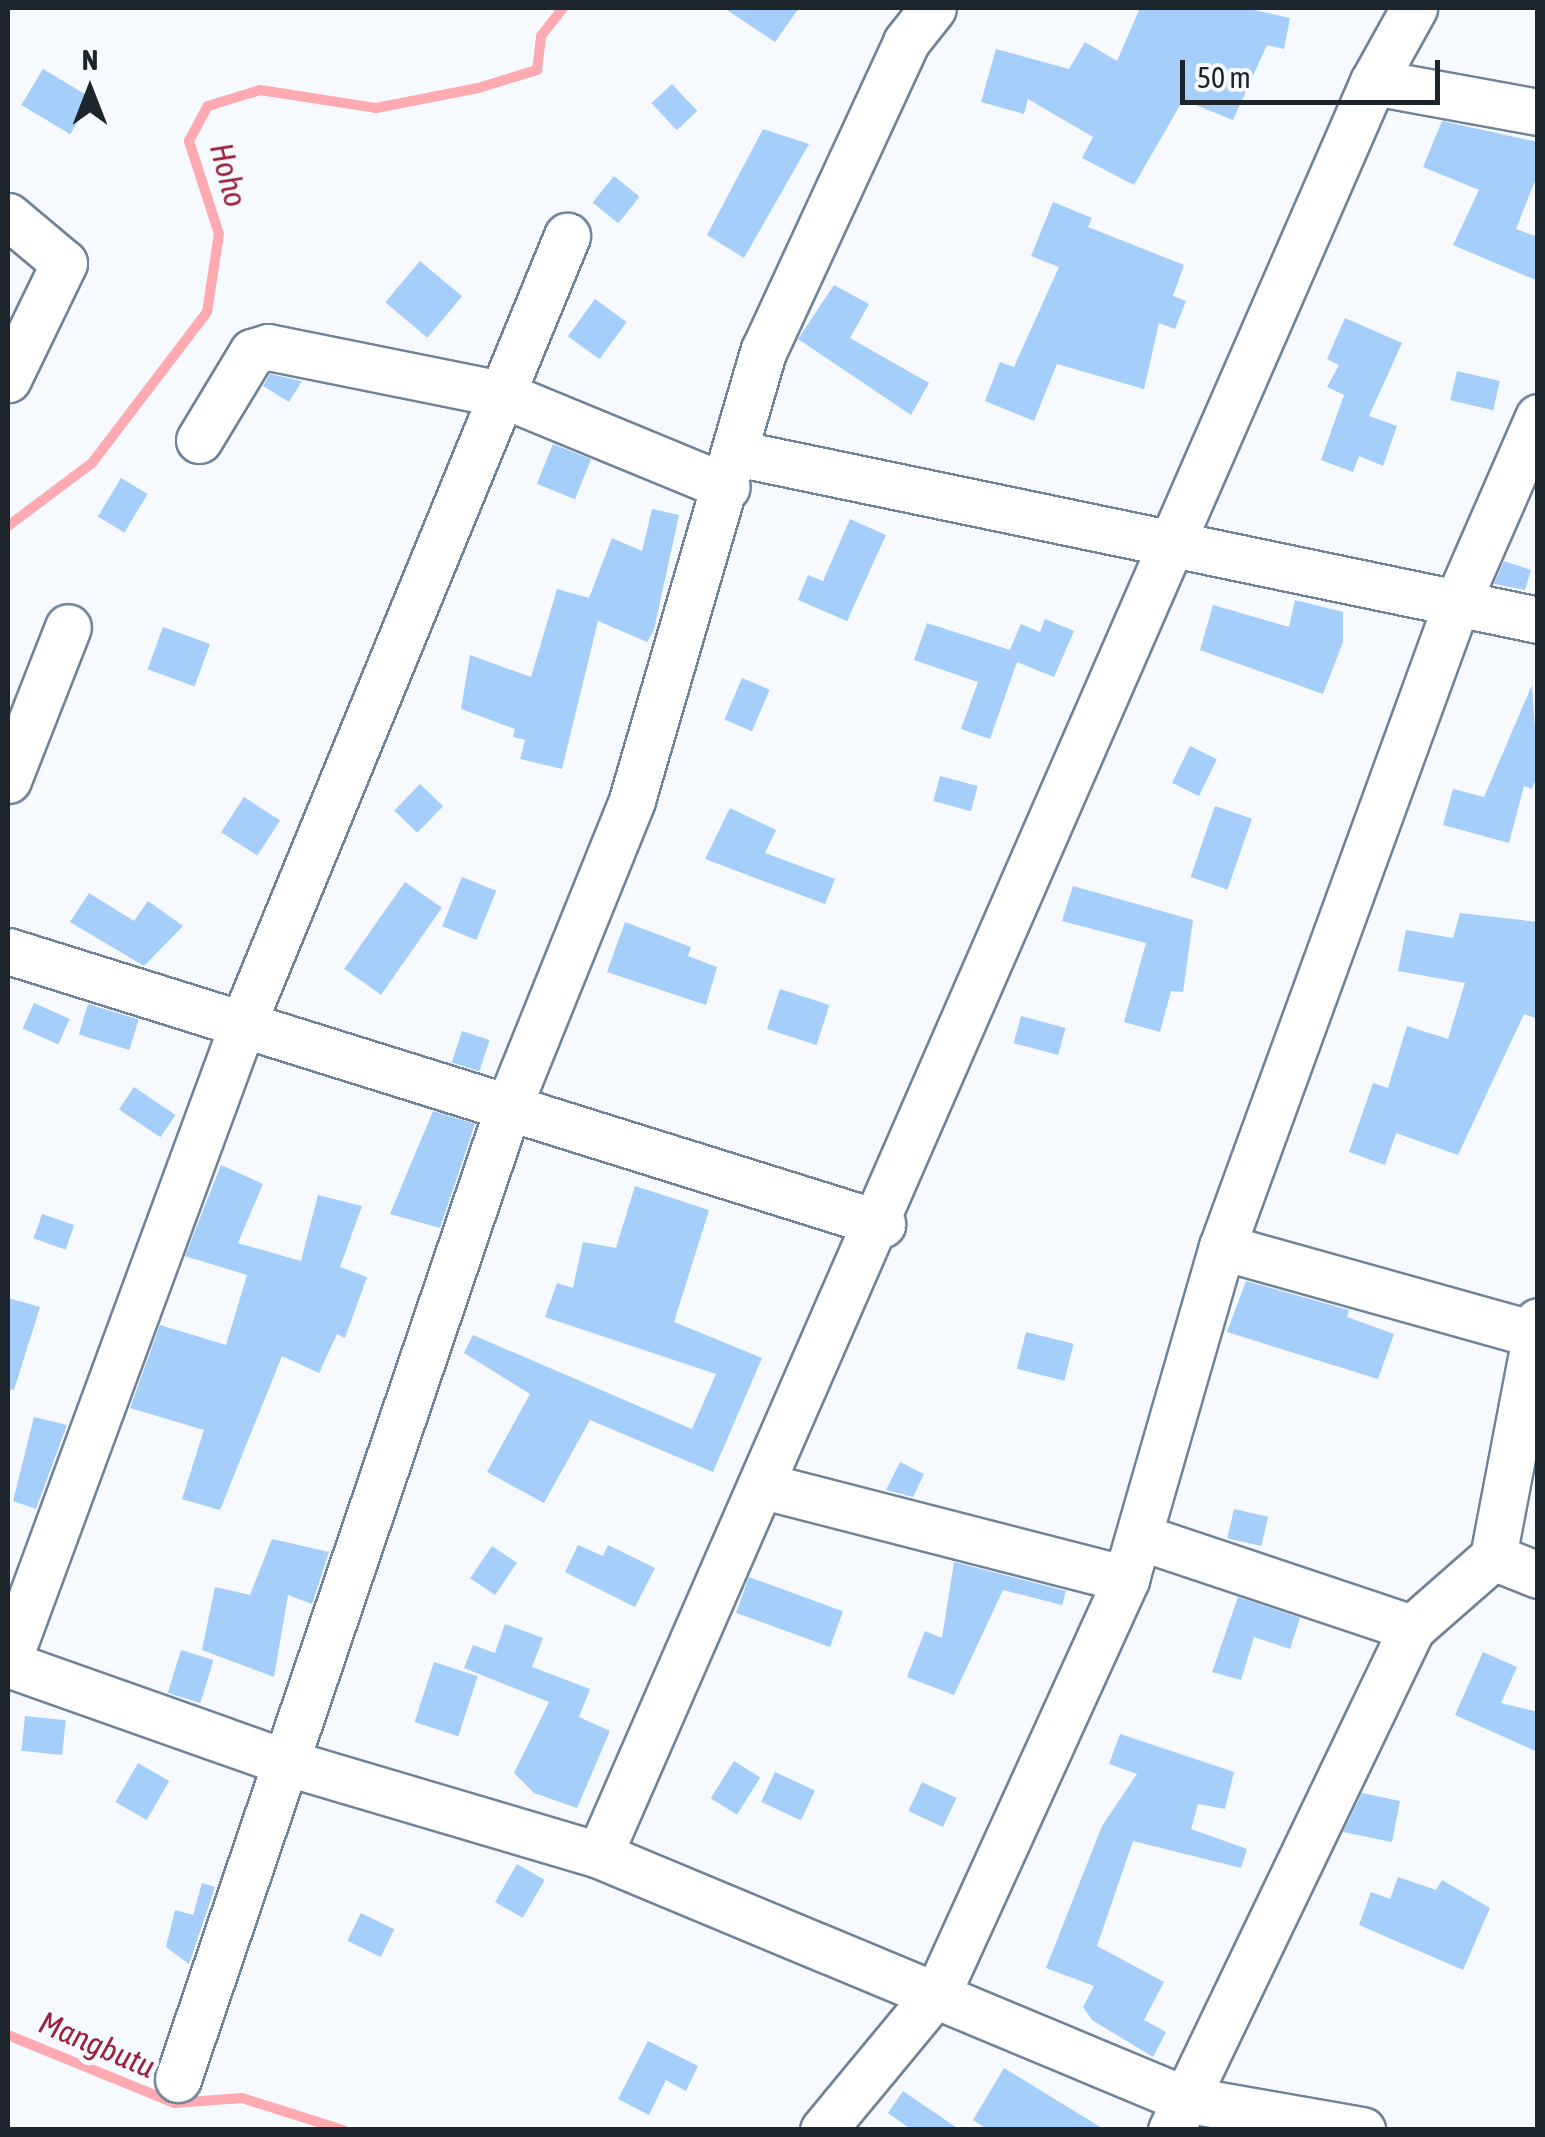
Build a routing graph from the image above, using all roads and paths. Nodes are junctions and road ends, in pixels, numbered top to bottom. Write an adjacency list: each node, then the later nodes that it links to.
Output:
1 (933, 8): 11 (street)
2 (1414, 8): 3 (street)
3 (1373, 82): 4 (street); 12 (street)
4 (1538, 112)
5 (8, 216): 7 (street)
6 (566, 236): 8 (street)
7 (8, 379)
8 (501, 394): 10 (street); 11 (street); 18 (street)
9 (1538, 417): 13 (street)
10 (198, 440)
11 (732, 470): 12 (street); 19 (street)
12 (1174, 546): 13 (street); 20 (street)
13 (1456, 605): 14 (street); 21 (street)
14 (1538, 620)
15 (68, 628): 16 (street)
16 (8, 780)
17 (8, 950): 18 (street)
18 (245, 1018): 19 (street); 28 (street)
19 (509, 1105): 20 (street); 29 (street)
20 (882, 1224): 23 (street)
21 (1222, 1248): 22 (street); 25 (street)
22 (1535, 1328): 24 (street)
23 (764, 1486): 25 (street); 30 (street)
24 (1493, 1558): 26 (street); 27 (street)
25 (1134, 1559): 27 (street); 31 (street)
26 (1538, 1575)
27 (1412, 1628): 33 (street)
28 (8, 1663): 29 (street)
29 (285, 1762): 30 (street); 32 (street)
30 (600, 1855): 31 (street)
31 (938, 1990): 33 (street); 34 (street)
32 (178, 2079)
33 (1177, 2114): 35 (street)
34 (823, 2130)
35 (1362, 2130)

